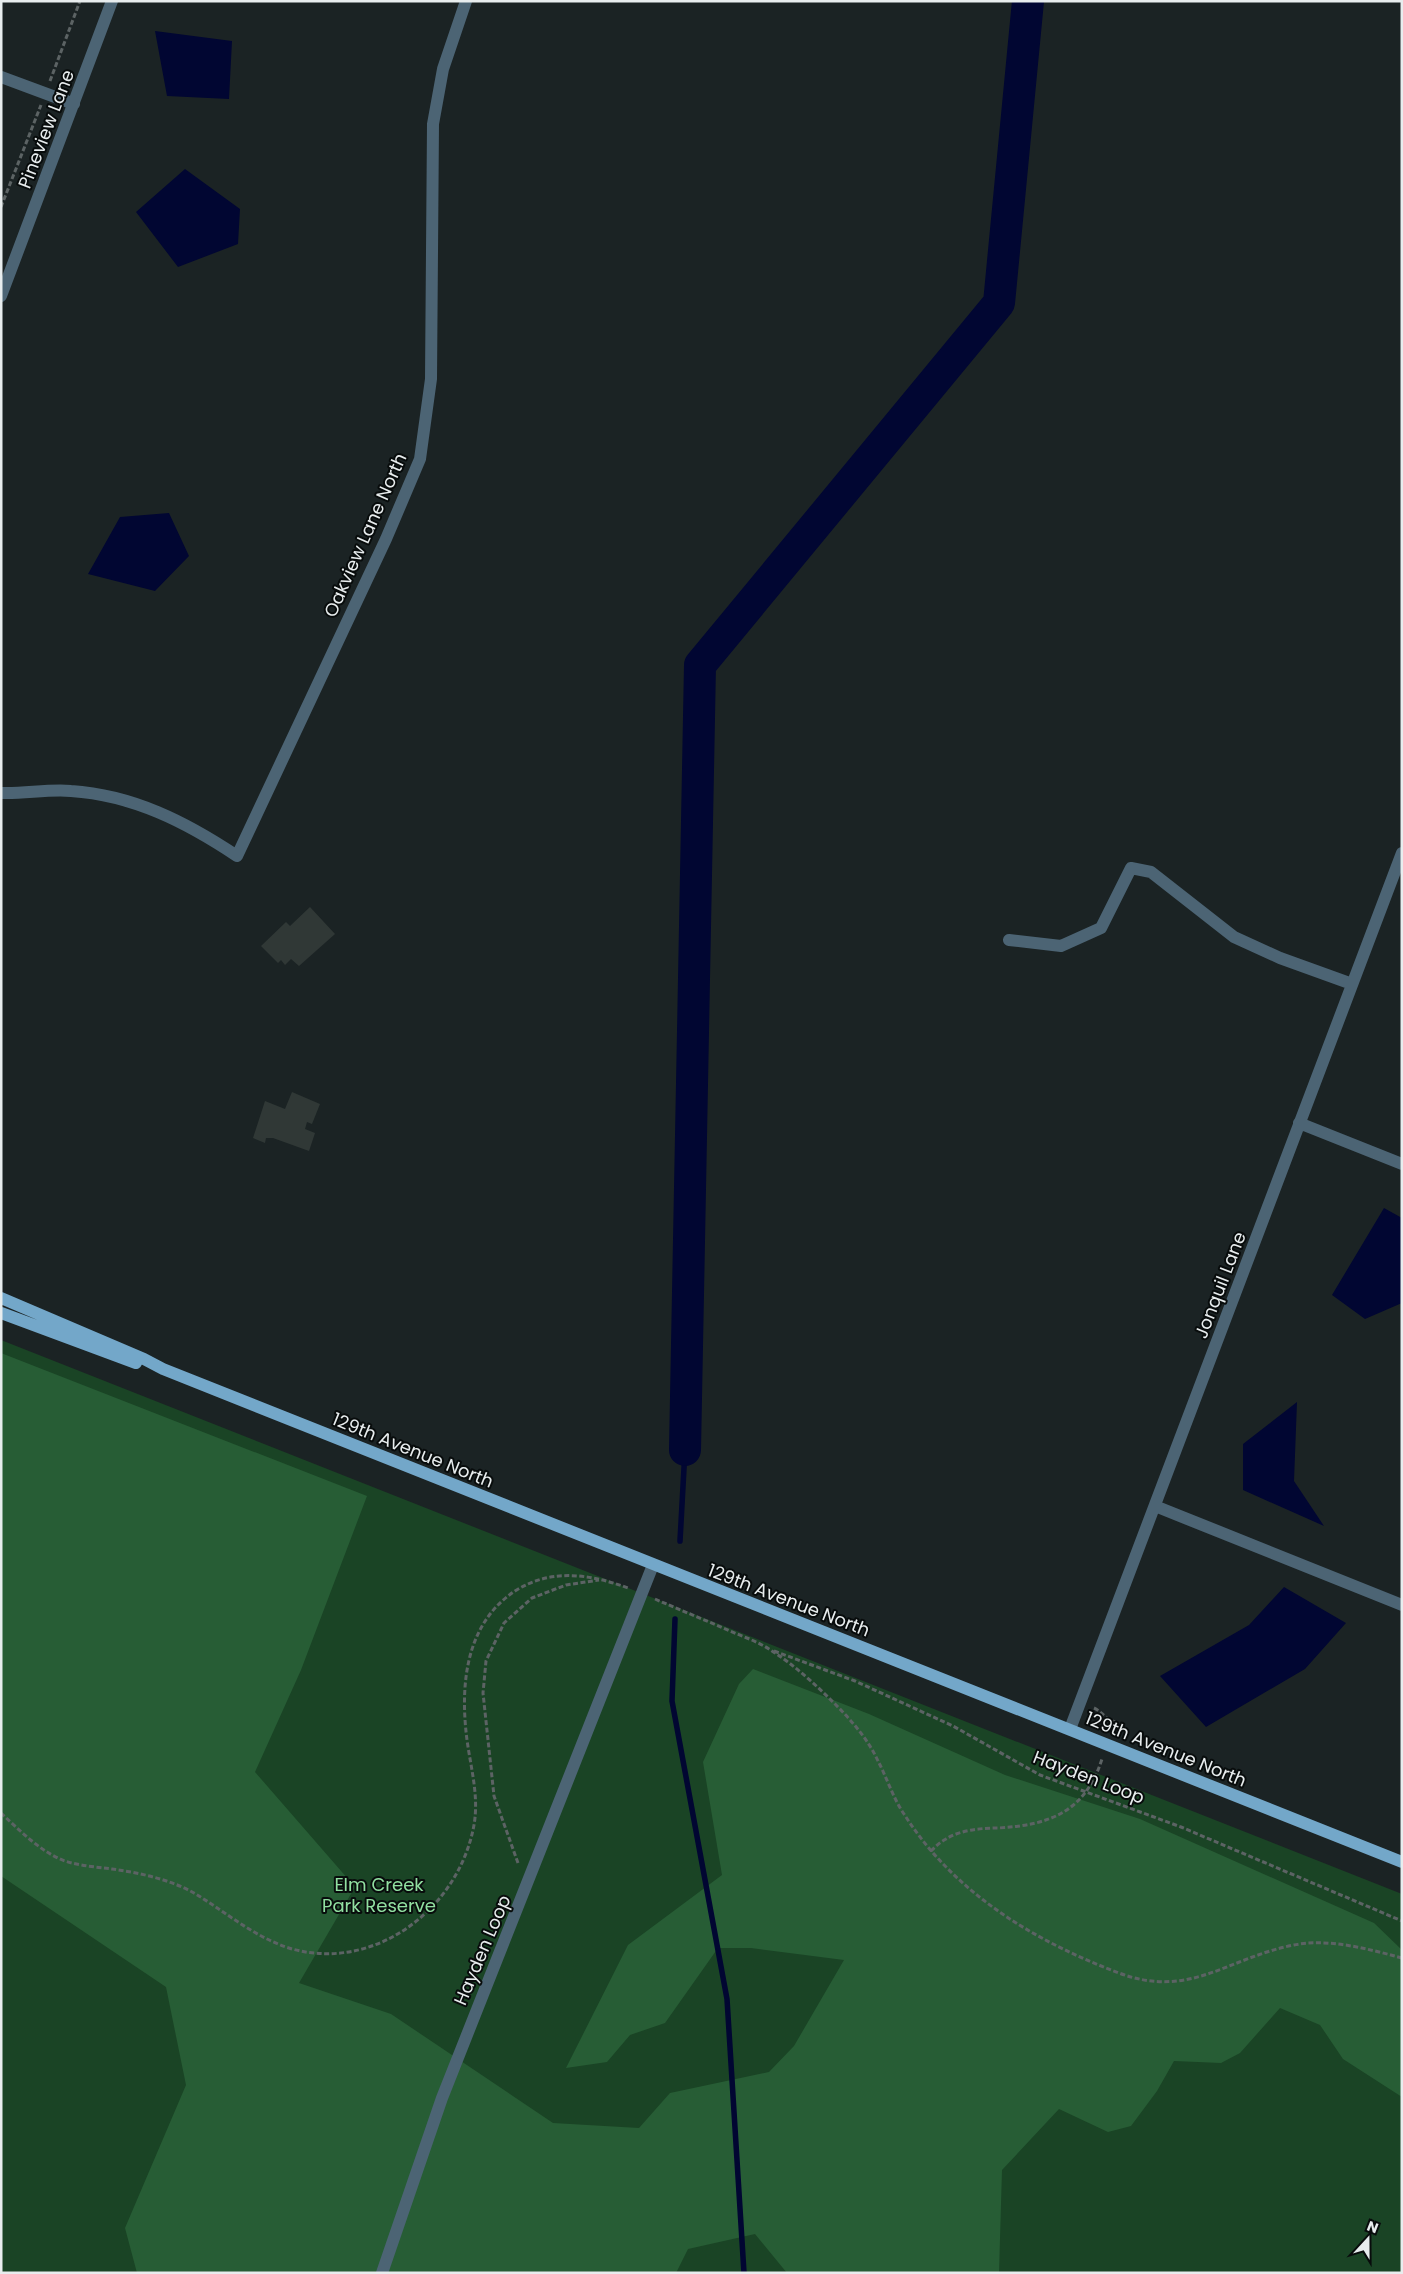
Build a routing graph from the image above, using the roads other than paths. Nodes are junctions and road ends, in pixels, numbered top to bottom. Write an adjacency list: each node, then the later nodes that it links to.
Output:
1 (112, 1): 4 (street, Pineview Lane)
2 (466, 1): 6 (street, Oakview Lane North)
3 (1, 77): 4 (street)
4 (74, 104): 5 (street, Pineview Lane)
5 (1, 296)
6 (1, 792)
7 (1402, 852): 9 (street, Jonquil Lane)
8 (1009, 940): 9 (street)
9 (1352, 984): 10 (street, Jonquil Lane)
10 (1299, 1123): 11 (street); 15 (street, Jonquil Lane)
11 (1402, 1164)
12 (1, 1298): 14 (main road, 129th Avenue North)
13 (1, 1313): 14 (main road, 129th Avenue North)
14 (163, 1369): 16 (main road, 129th Avenue North)
15 (1155, 1506): 17 (street); 18 (street, Jonquil Lane)
16 (652, 1565): 18 (main road, 129th Avenue North); 20 (street)
17 (1402, 1605)
18 (1070, 1729): 19 (main road, 129th Avenue North)
19 (1402, 1862)
20 (382, 2273)

